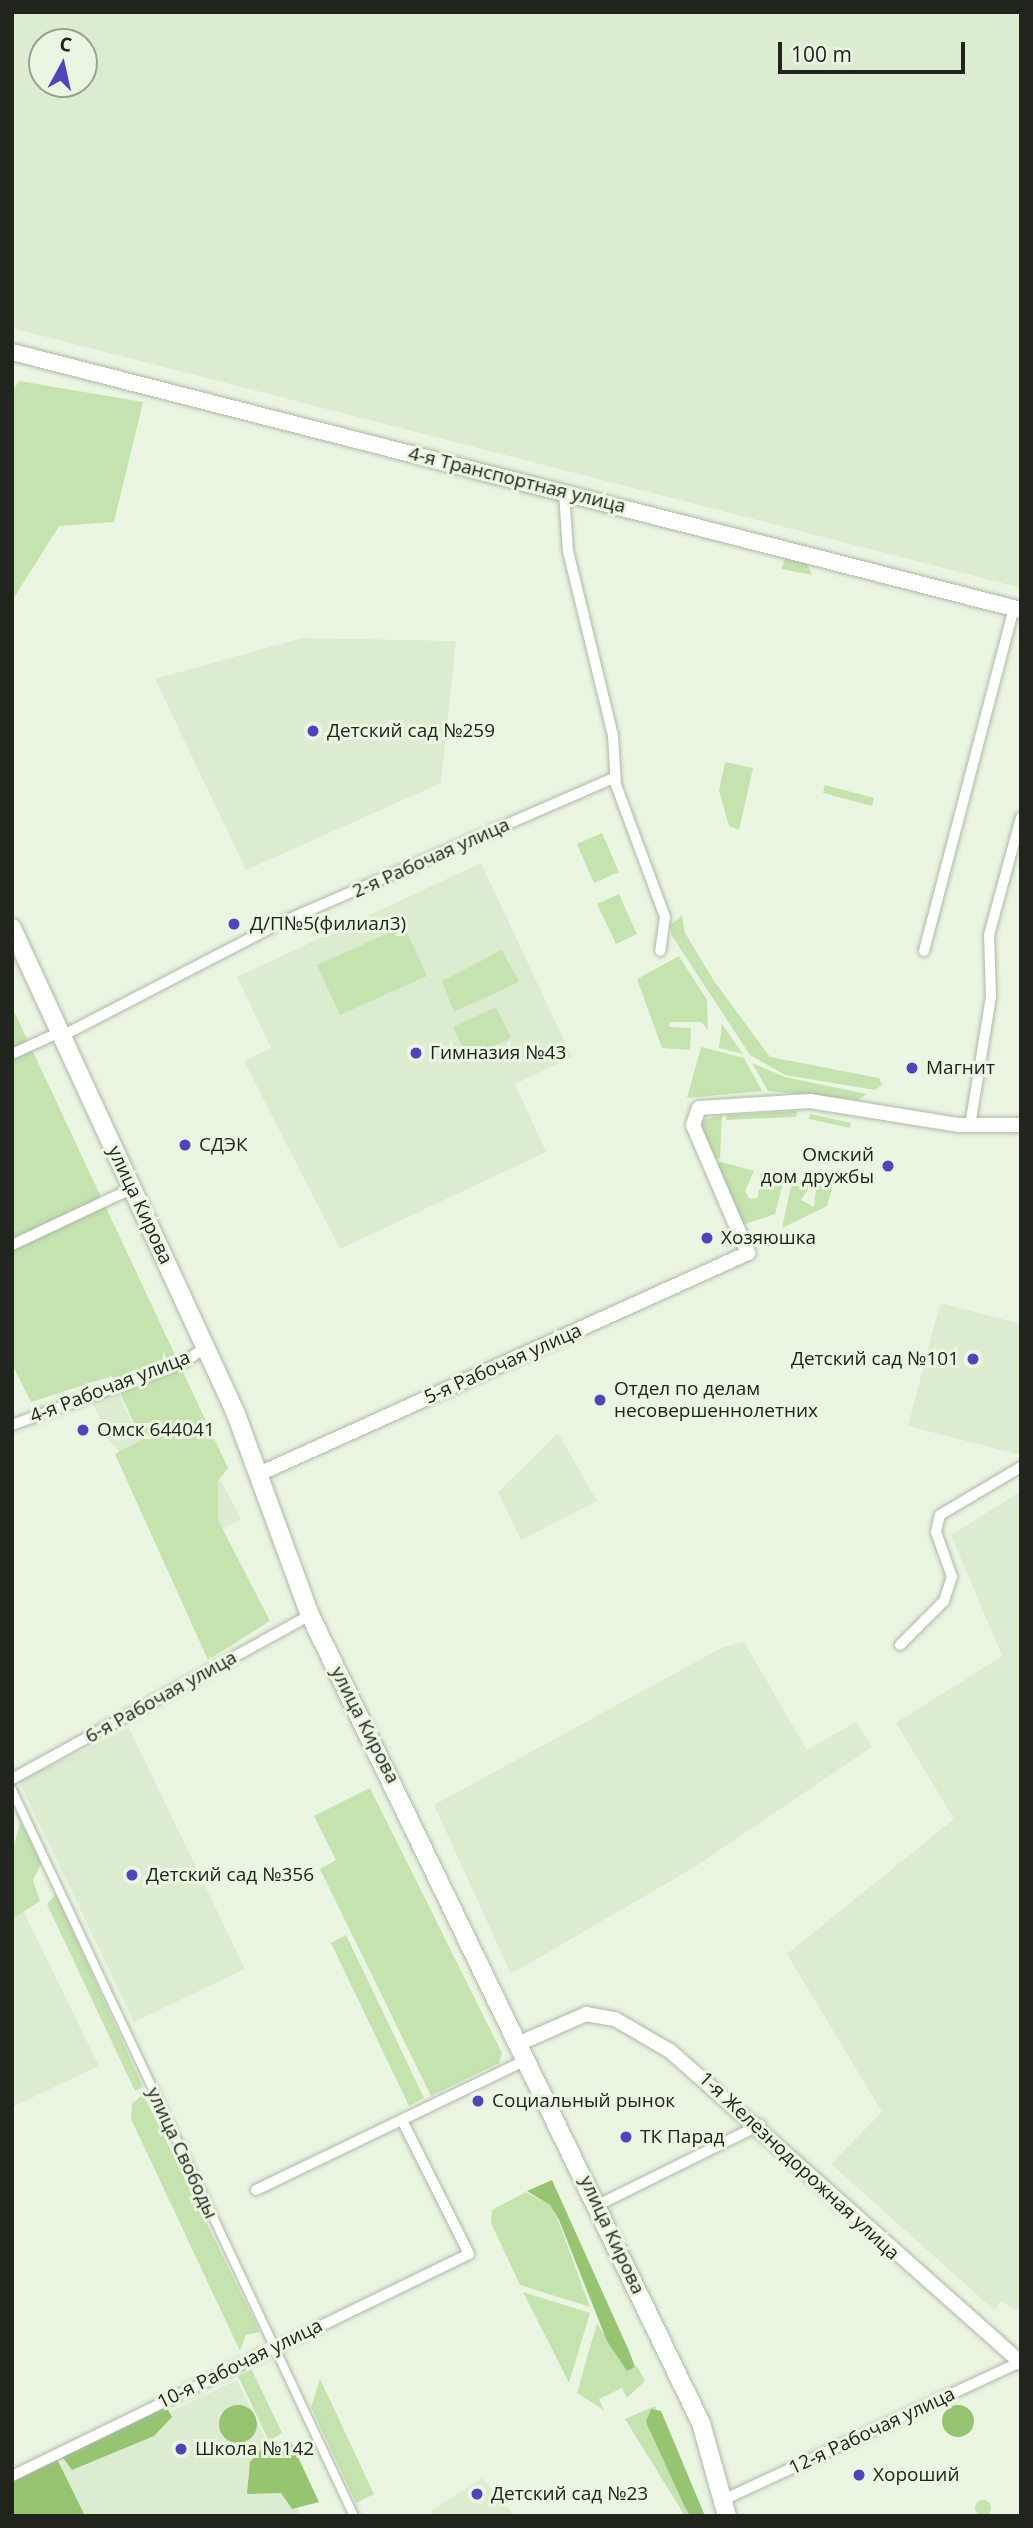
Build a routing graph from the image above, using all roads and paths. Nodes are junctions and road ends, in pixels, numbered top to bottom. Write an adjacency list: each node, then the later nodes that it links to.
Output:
1 (12, 352): 2 (main road, 4-я Транспортная улица)
2 (31, 356): 3 (main road); 4 (main road, 4-я Транспортная улица)
3 (12, 363)
4 (565, 493): 5 (main road, 4-я Транспортная улица); 6 (street)
5 (1018, 609): 10 (street)
6 (615, 777): 9 (street); 11 (street, 2-я Рабочая улица)
7 (1021, 817): 14 (street)
8 (12, 929): 11 (main road, улица Кирова)
9 (660, 951)
10 (924, 951)
11 (61, 1034): 12 (street, 2-я Рабочая улица); 15 (main road, улица Кирова)
12 (12, 1054)
13 (1021, 1125): 14 (street)
14 (970, 1126): 20 (street, 5-я Рабочая улица)
15 (133, 1188): 16 (street); 17 (main road, улица Кирова)
16 (12, 1245)
17 (206, 1347): 18 (street, 4-я Рабочая улица); 20 (main road, улица Кирова)
18 (12, 1425)
19 (1021, 1467): 22 (street)
20 (259, 1474): 21 (main road, улица Кирова)
21 (310, 1615): 23 (street, 6-я Рабочая улица); 25 (main road, улица Кирова)
22 (900, 1645)
23 (12, 1779)
24 (12, 1790): 31 (street, улица Свободы)
25 (520, 2043): 26 (main road, улица Кирова); 28 (street, 1-я Железнодорожная улица)
26 (528, 2059): 27 (street); 30 (main road, улица Кирова)
27 (402, 2120): 29 (street); 31 (street, 10-я Рабочая улица)
28 (760, 2125): 30 (street); 32 (street, 1-я Железнодорожная улица)
29 (256, 2190)
30 (598, 2205): 34 (main road, улица Кирова)
31 (274, 2347): 33 (street, 10-я Рабочая улица); 35 (street, улица Свободы)
32 (1020, 2362): 34 (street, 12-я Рабочая улица)
33 (12, 2476)
34 (725, 2508)
35 (354, 2516)

